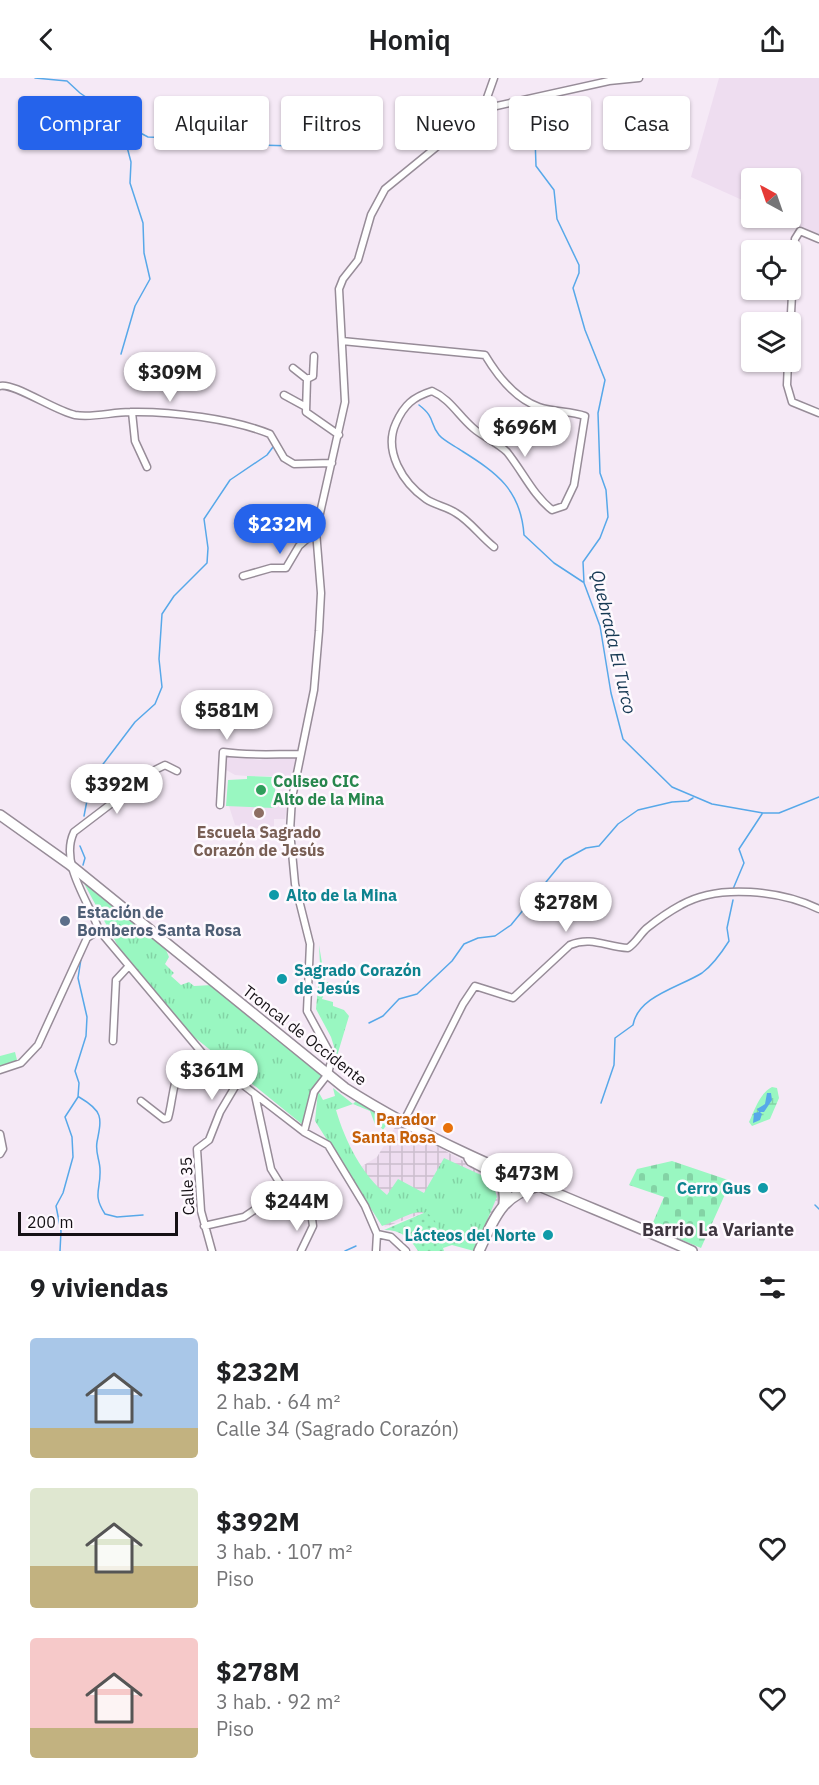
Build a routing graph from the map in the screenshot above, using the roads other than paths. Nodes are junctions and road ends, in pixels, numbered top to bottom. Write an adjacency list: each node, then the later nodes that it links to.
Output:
1 (494, 78): 3 (street)
2 (639, 78): 4 (street)
3 (488, 96)
4 (497, 107)
5 (432, 150): 8 (street)
6 (819, 239): 7 (street)
7 (791, 312)
8 (342, 341): 18 (street); 22 (street)
9 (314, 356): 12 (street)
10 (293, 368): 12 (street)
11 (788, 372): 17 (street)
12 (307, 379): 15 (street)
13 (0, 386): 16 (street)
14 (284, 395): 15 (street)
15 (306, 407): 18 (street)
16 (132, 412): 19 (street); 20 (street)
17 (819, 413)
18 (339, 435): 19 (street)
19 (332, 463): 21 (street)
20 (147, 467)
21 (316, 531): 23 (street); 24 (street)
22 (494, 547)
23 (243, 576)
24 (299, 754): 26 (street); 35 (street)
25 (177, 771): 28 (street)
26 (220, 805)
27 (0, 815): 28 (main road, Troncal de Occidente)
28 (74, 869): 30 (street); 35 (main road, Troncal de Occidente)
29 (819, 909): 39 (street)
30 (99, 930): 31 (street); 34 (street)
31 (129, 967): 32 (street); 33 (street)
32 (113, 1041)
33 (204, 1054): 36 (street); 38 (street)
34 (0, 1071)
35 (328, 1074): 39 (main road, Troncal de Occidente); 40 (street)
36 (239, 1080): 37 (street); 48 (street, Calle 35)
37 (255, 1094): 40 (street); 46 (street)
38 (141, 1101)
39 (404, 1121): 42 (main road, Troncal de Occidente)
40 (304, 1132): 49 (street)
41 (0, 1134): 43 (street)
42 (467, 1153): 44 (main road, Troncal de Occidente); 47 (main road)
43 (0, 1154)
44 (500, 1167): 45 (main road, Troncal de Occidente); 47 (main road)
45 (539, 1186): 47 (main road); 56 (main road, Troncal de Occidente)
46 (284, 1190): 48 (street); 51 (street)
47 (504, 1203): 54 (main road); 55 (main road)
48 (204, 1226): 50 (street, Calle 35)
49 (377, 1234): 52 (street); 53 (street)
50 (212, 1251)
51 (301, 1251)
52 (376, 1251)
53 (406, 1251)
54 (479, 1251)
55 (485, 1251)
56 (692, 1251)

